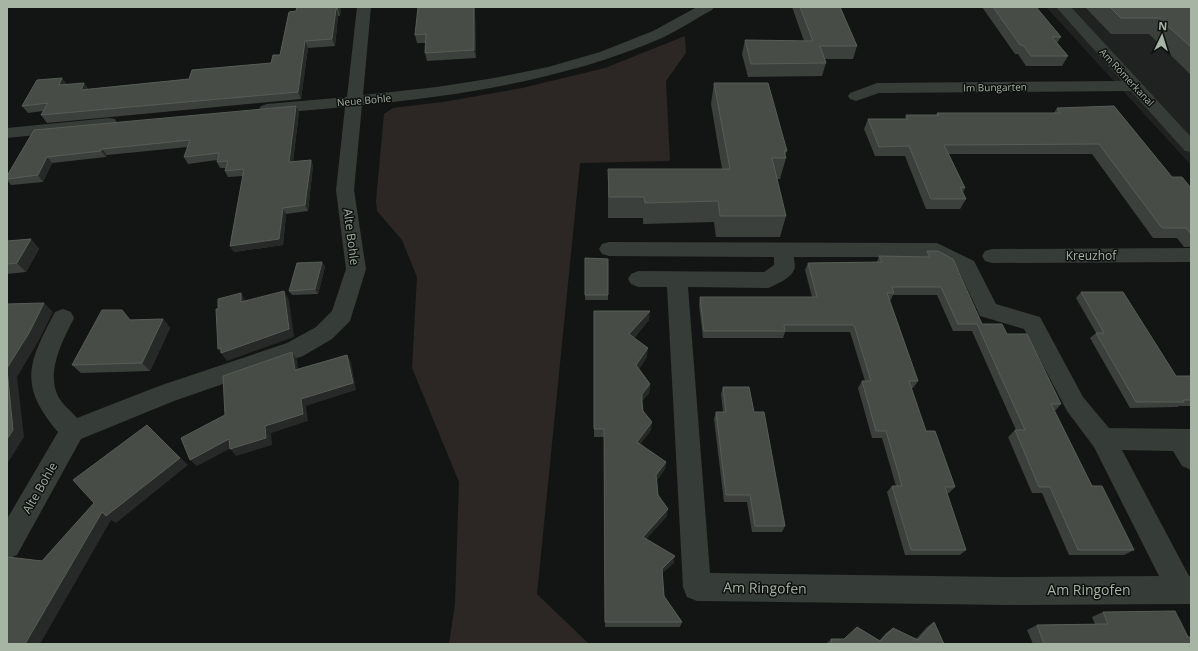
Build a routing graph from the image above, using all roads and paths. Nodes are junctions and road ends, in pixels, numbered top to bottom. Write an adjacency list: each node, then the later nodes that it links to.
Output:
1 (364, 7): 6 (street, Alte Bohle)
2 (707, 7): 6 (street, Neue Bohle)
3 (1062, 7): 4 (street, Am Römerkanal)
4 (1136, 86): 5 (street, Im Bungarten); 10 (street, Am Römerkanal)
5 (856, 96)
6 (356, 100): 7 (street, Neue Bohle); 18 (street, Alte Bohle)
7 (252, 110)
8 (126, 122): 9 (street)
9 (7, 133)
10 (1191, 147)
11 (609, 249): 12 (street)
12 (783, 250): 16 (street); 19 (street, Am Ringofen)
13 (1191, 255): 14 (street, Kreuzhof)
14 (992, 256)
15 (638, 279): 16 (street)
16 (677, 279): 22 (street, Am Ringofen)
17 (63, 318): 18 (street)
18 (72, 431): 21 (street, Alte Bohle)
19 (1103, 439): 20 (street); 22 (street, Am Ringofen)
20 (1187, 446)
21 (7, 545)
22 (1186, 590)

